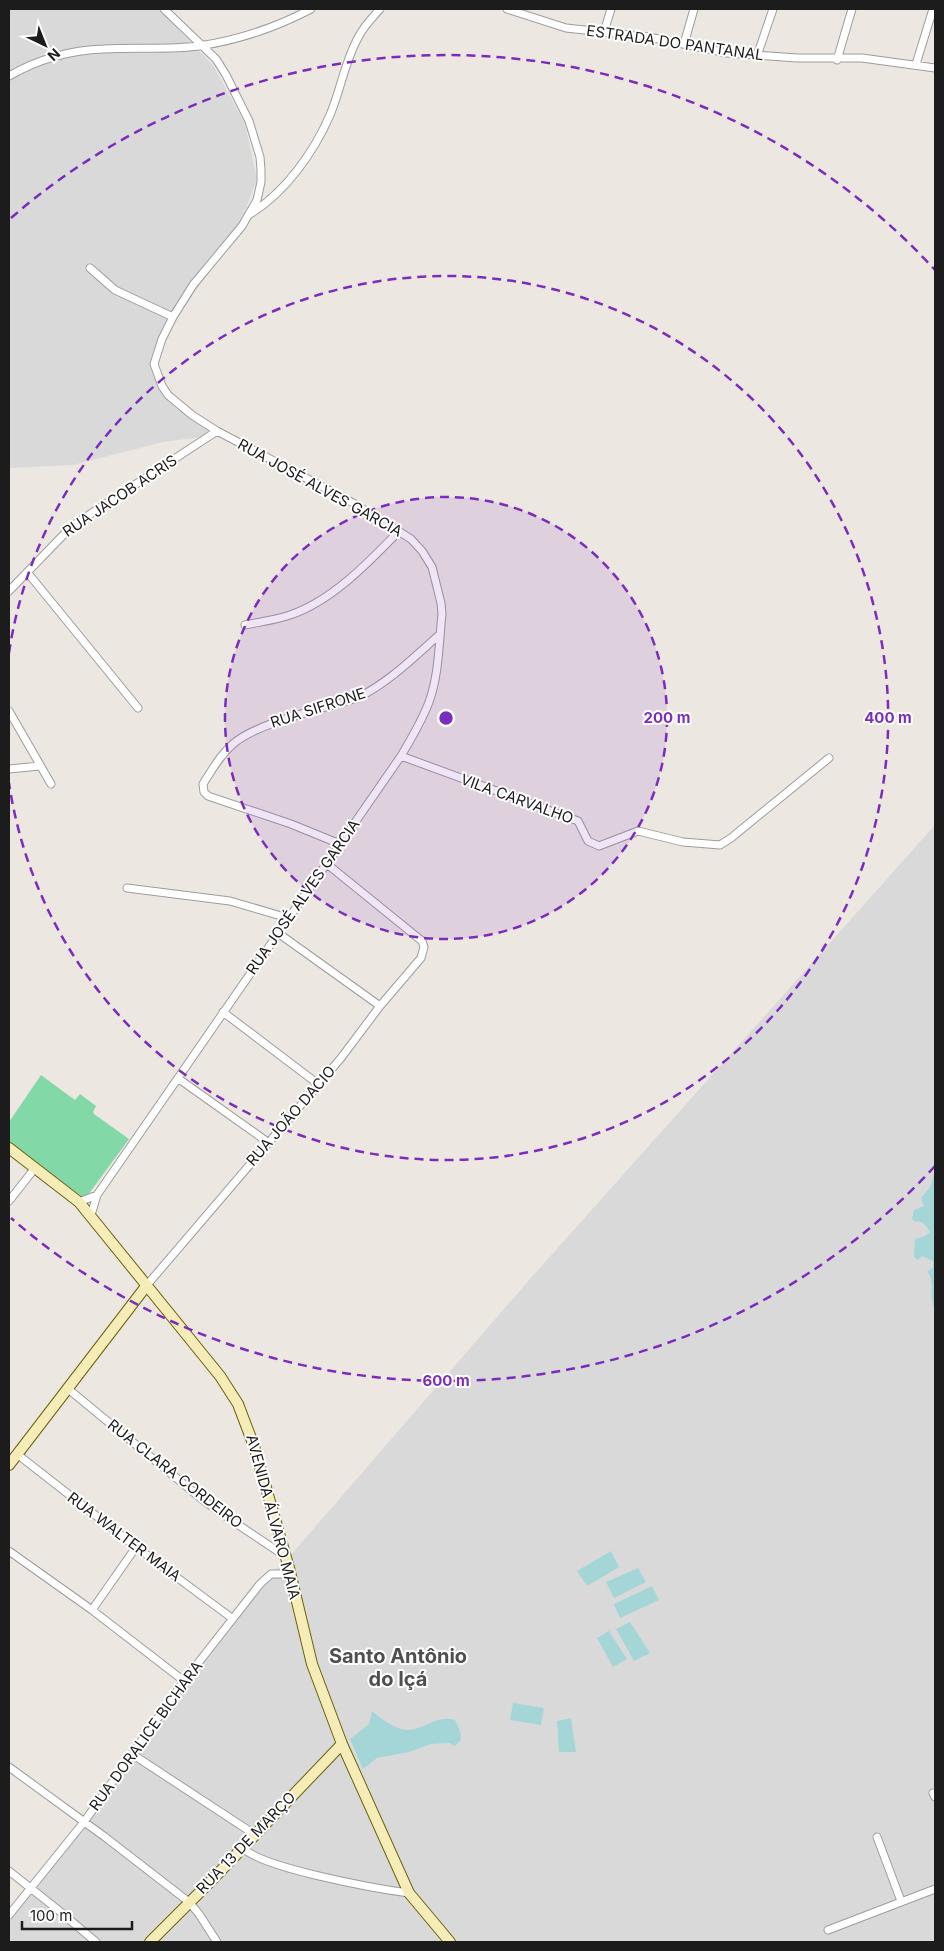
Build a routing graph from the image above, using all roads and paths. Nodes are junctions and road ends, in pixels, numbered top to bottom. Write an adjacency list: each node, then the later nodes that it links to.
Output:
1 (164, 9): 12 (street, RUA JOSÉ ALVES GARCIA)
2 (311, 9): 12 (street)
3 (380, 9): 18 (street)
4 (507, 9): 10 (street, ESTRADA DO PANTANAL)
5 (612, 9): 10 (street)
6 (694, 9): 11 (street)
7 (773, 9): 13 (street)
8 (852, 9): 14 (street)
9 (933, 9): 15 (street)
10 (604, 32): 11 (street, ESTRADA DO PANTANAL)
11 (684, 44): 13 (street, ESTRADA DO PANTANAL)
12 (200, 46): 17 (street); 18 (street, RUA JOSÉ ALVES GARCIA)
13 (757, 56): 14 (street, ESTRADA DO PANTANAL)
14 (837, 60): 15 (street, ESTRADA DO PANTANAL)
15 (916, 64): 16 (street, ESTRADA DO PANTANAL)
16 (935, 68)
17 (9, 76)
18 (248, 216): 20 (street, RUA JOSÉ ALVES GARCIA)
19 (90, 268): 20 (street)
20 (173, 317): 21 (street, RUA JOSÉ ALVES GARCIA)
21 (217, 431): 22 (street, RUA JOSÉ ALVES GARCIA); 23 (street, RUA JACOB ACRIS)
22 (399, 531): 25 (street); 26 (street, RUA JOSÉ ALVES GARCIA)
23 (27, 572): 24 (street, RUA JACOB ACRIS); 27 (street)
24 (9, 591)
25 (245, 625)
26 (439, 635): 29 (street, RUA JOSÉ ALVES GARCIA); 34 (street, RUA SIFRONE)
27 (138, 708)
28 (9, 711): 31 (street)
29 (401, 756): 30 (street, VILA CARVALHO); 34 (street, RUA JOSÉ ALVES GARCIA)
30 (829, 758)
31 (40, 766): 32 (street); 33 (street)
32 (9, 769)
33 (51, 784)
34 (340, 844): 35 (street, RUA JOSÉ ALVES GARCIA)
35 (327, 864): 37 (street, RUA JOSÉ ALVES GARCIA); 39 (street, RUA JOÃO DACIO)
36 (127, 888): 37 (street)
37 (288, 918): 38 (street, RUA JOSÉ ALVES GARCIA)
38 (278, 933): 39 (street); 40 (street, RUA JOSÉ ALVES GARCIA)
39 (380, 1006): 42 (street, RUA JOÃO DACIO)
40 (223, 1012): 41 (street, RUA JOSÉ ALVES GARCIA); 42 (street)
41 (179, 1079): 43 (street); 46 (street, RUA JOSÉ ALVES GARCIA)
42 (318, 1084): 43 (street, RUA JOÃO DACIO)
43 (268, 1143): 50 (street, RUA JOÃO DACIO)
44 (9, 1148): 45 (street, AVENIDA ÁLVARO MAIA)
45 (35, 1168): 47 (street); 48 (street, AVENIDA ÁLVARO MAIA)
46 (97, 1195): 48 (street); 49 (street, RUA JOSÉ ALVES GARCIA)
47 (9, 1201)
48 (79, 1202): 49 (street, AVENIDA ÁLVARO MAIA)
49 (91, 1215): 50 (street, AVENIDA ÁLVARO MAIA)
50 (146, 1285): 51 (street); 56 (street, AVENIDA ÁLVARO MAIA)
51 (67, 1388): 52 (street); 56 (street, RUA CLARA CORDEIRO)
52 (17, 1454): 53 (street); 54 (street, RUA WALTER MAIA)
53 (9, 1465)
54 (136, 1547): 58 (street); 59 (street, RUA WALTER MAIA)
55 (9, 1551): 58 (street)
56 (286, 1556): 57 (street, AVENIDA ÁLVARO MAIA)
57 (290, 1574): 59 (street, RUA DORALICE BICHARA); 61 (street, AVENIDA ÁLVARO MAIA)
58 (92, 1610): 60 (street)
59 (233, 1619): 60 (street, RUA DORALICE BICHARA)
60 (184, 1681): 62 (street, RUA DORALICE BICHARA)
61 (342, 1744): 65 (street, RUA 13 DE MARÇO); 71 (street, AVENIDA ÁLVARO MAIA)
62 (132, 1754): 64 (street, RUA DORALICE BICHARA); 65 (street)
63 (9, 1767): 64 (street)
64 (84, 1822): 69 (street, RUA DORALICE BICHARA); 73 (street)
65 (254, 1834): 67 (street, RUA 13 DE MARÇO)
66 (877, 1837): 72 (street)
67 (242, 1847): 71 (street); 73 (street, RUA 13 DE MARÇO)
68 (9, 1871): 69 (street)
69 (30, 1888): 74 (street, RUA DORALICE BICHARA); 76 (street)
70 (935, 1889): 72 (street)
71 (409, 1893): 79 (street, AVENIDA ÁLVARO MAIA)
72 (901, 1901): 75 (street)
73 (189, 1902): 77 (street, RUA 13 DE MARÇO); 78 (street)
74 (9, 1914)
75 (828, 1930)
76 (96, 1942)
77 (150, 1942)
78 (217, 1942)
79 (450, 1942)

